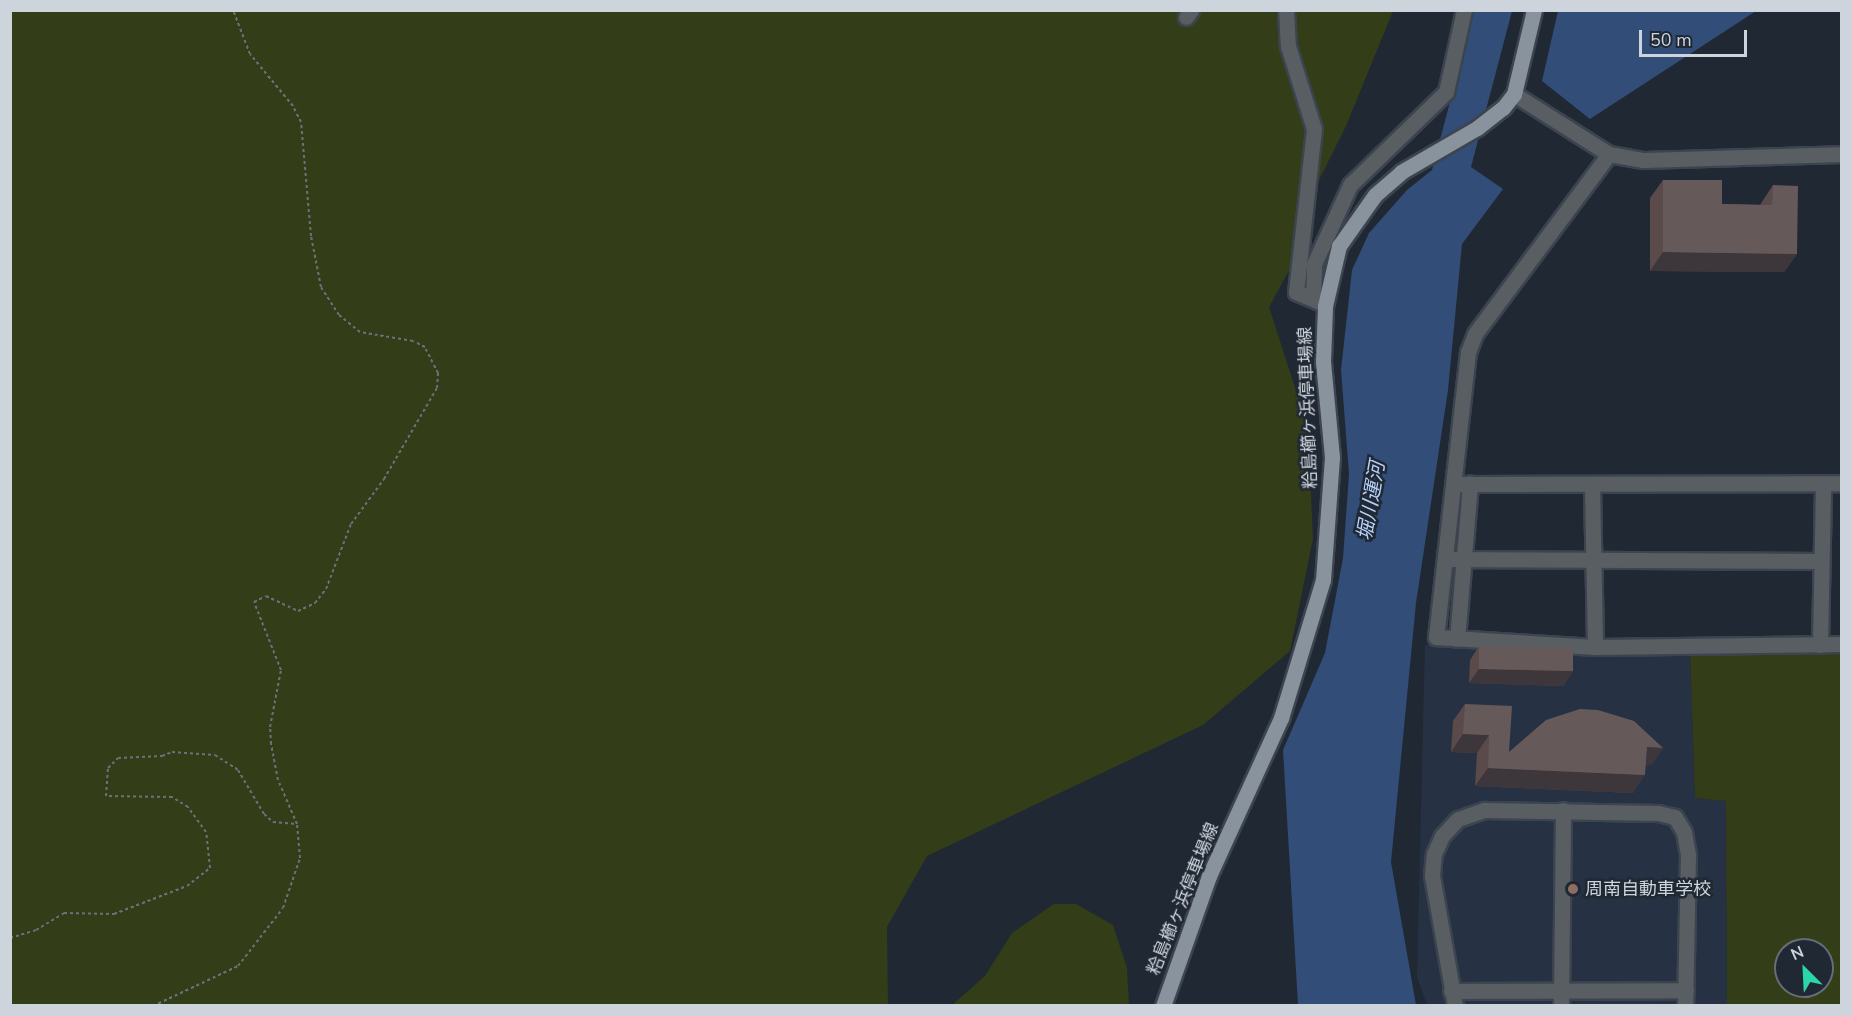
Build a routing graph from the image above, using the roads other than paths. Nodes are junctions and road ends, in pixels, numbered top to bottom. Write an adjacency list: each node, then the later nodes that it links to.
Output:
1 (1286, 10): 7 (street)
2 (1464, 10): 7 (street)
3 (1534, 10): 4 (main road, 粭島櫛ヶ浜停車場線)
4 (1514, 94): 5 (street); 7 (main road, 粭島櫛ヶ浜停車場線)
5 (1609, 154): 6 (street); 9 (street)
6 (1842, 154)
7 (1319, 302): 24 (main road, 粭島櫛ヶ浜停車場線)
8 (1842, 483): 10 (street)
9 (1462, 484): 11 (street); 12 (street); 13 (street)
10 (1823, 484): 11 (street); 15 (street)
11 (1592, 486): 14 (street)
12 (1446, 559): 13 (street); 16 (street)
13 (1463, 559): 14 (street); 16 (street)
14 (1594, 561): 15 (street); 19 (street)
15 (1820, 561): 18 (street)
16 (1457, 639): 19 (street)
17 (1842, 644): 18 (street)
18 (1820, 645): 19 (street)
19 (1595, 647)
20 (1563, 810): 21 (street); 22 (street); 23 (street)
21 (1561, 988): 22 (street); 23 (street); 25 (street)
22 (1453, 998)
23 (1685, 998)
24 (1163, 1005)
25 (1561, 1005)

